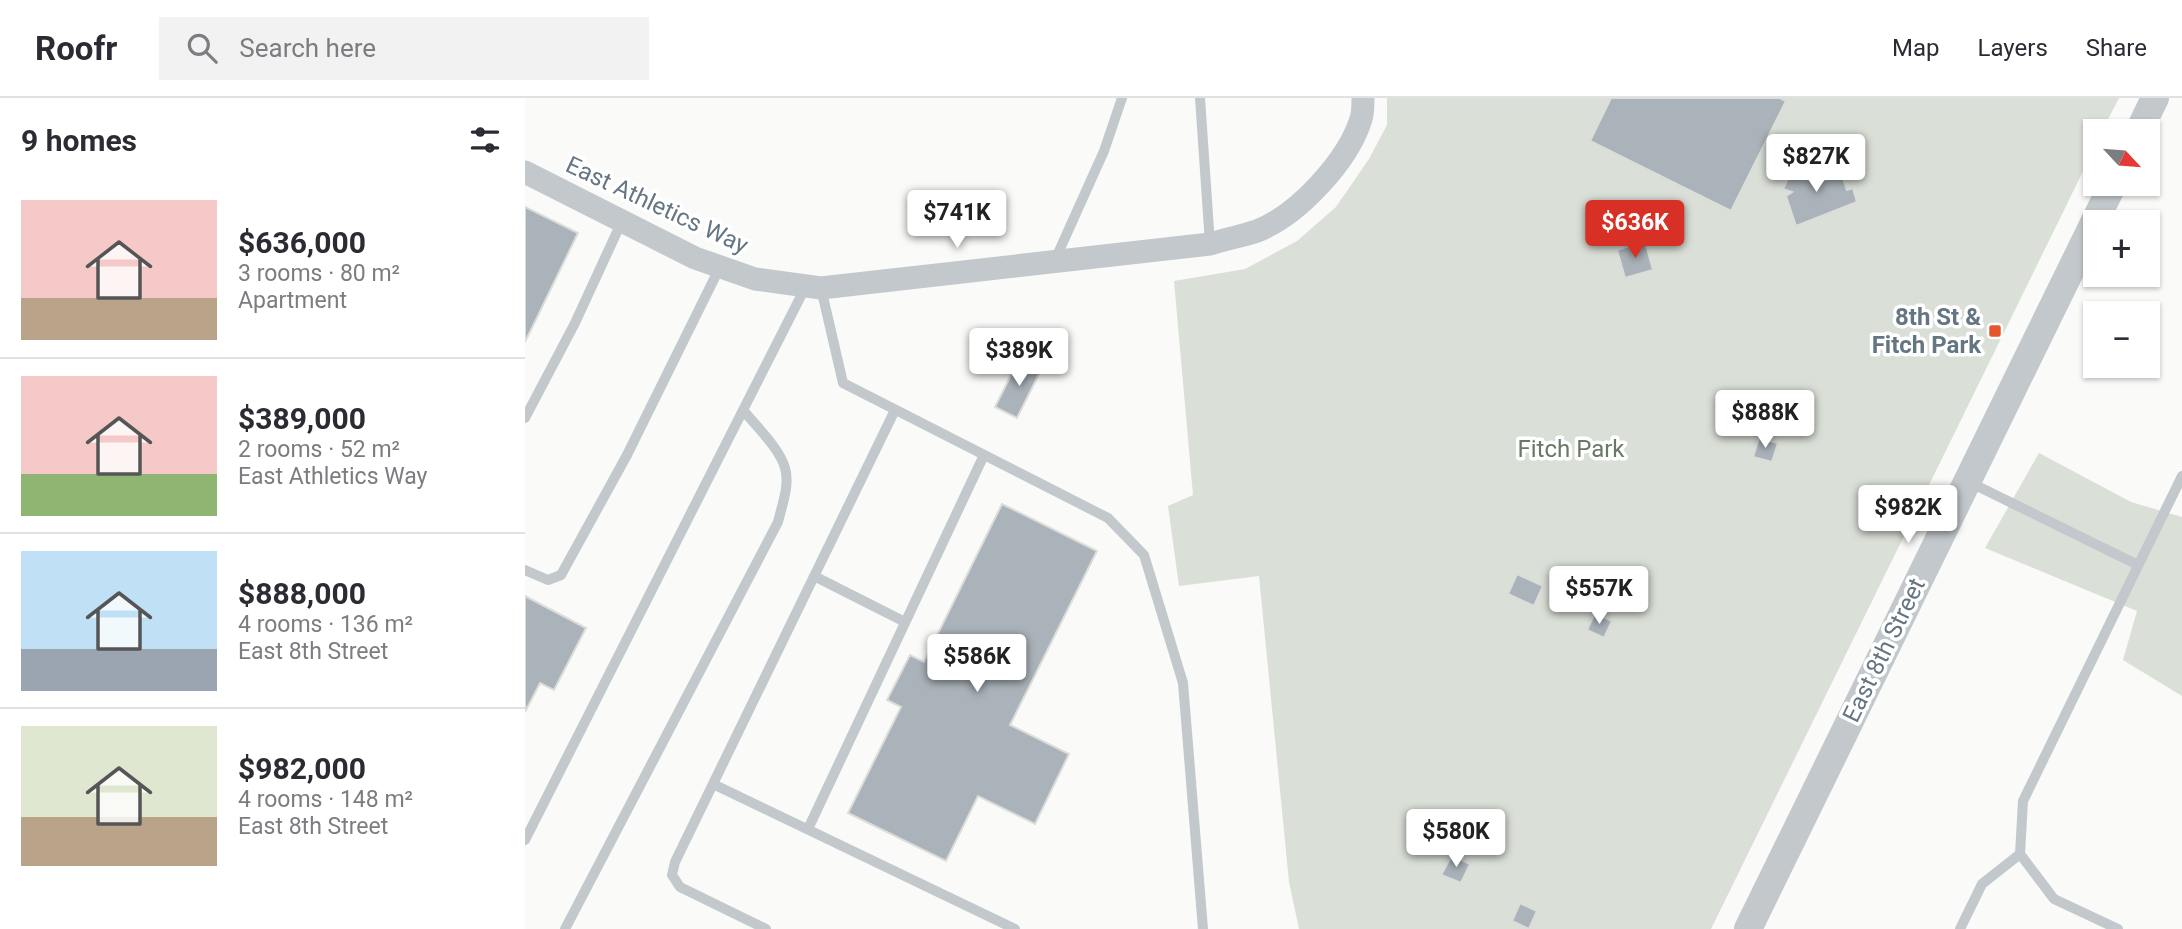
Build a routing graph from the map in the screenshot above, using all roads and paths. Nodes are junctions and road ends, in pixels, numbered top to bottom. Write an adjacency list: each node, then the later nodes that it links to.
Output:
1 (1122, 98): 10 (lane)
2 (1200, 98): 9 (lane)
3 (1363, 98): 9 (street, East Athletics Way)
4 (2155, 98): 5 (street)
5 (2145, 119)
6 (525, 172): 8 (street, East Athletics Way)
7 (2107, 196): 18 (street, East 8th Street)
8 (622, 221): 11 (street, East Athletics Way); 15 (lane)
9 (1210, 244): 10 (street, East Athletics Way)
10 (1055, 261): 12 (street, East Athletics Way)
11 (720, 267): 12 (street, East Athletics Way); 20 (lane)
12 (814, 287): 13 (lane); 14 (lane)
13 (895, 410): 16 (lane); 21 (lane)
14 (743, 411): 25 (lane); 27 (lane)
15 (525, 418)
16 (984, 455): 22 (lane); 30 (lane)
17 (2182, 475): 19 (lane)
18 (1967, 481): 19 (lane); 31 (street, East 8th Street)
19 (2138, 565): 26 (lane)
20 (525, 570)
21 (814, 576): 22 (lane); 23 (lane)
22 (905, 622): 24 (lane)
23 (713, 784): 24 (lane); 28 (lane)
24 (808, 829): 29 (lane)
25 (525, 840)
26 (2020, 854): 32 (lane); 33 (lane)
27 (565, 929)
28 (766, 929)
29 (1015, 929)
30 (1203, 929)
31 (1748, 929)
32 (1960, 929)
33 (2117, 929)

